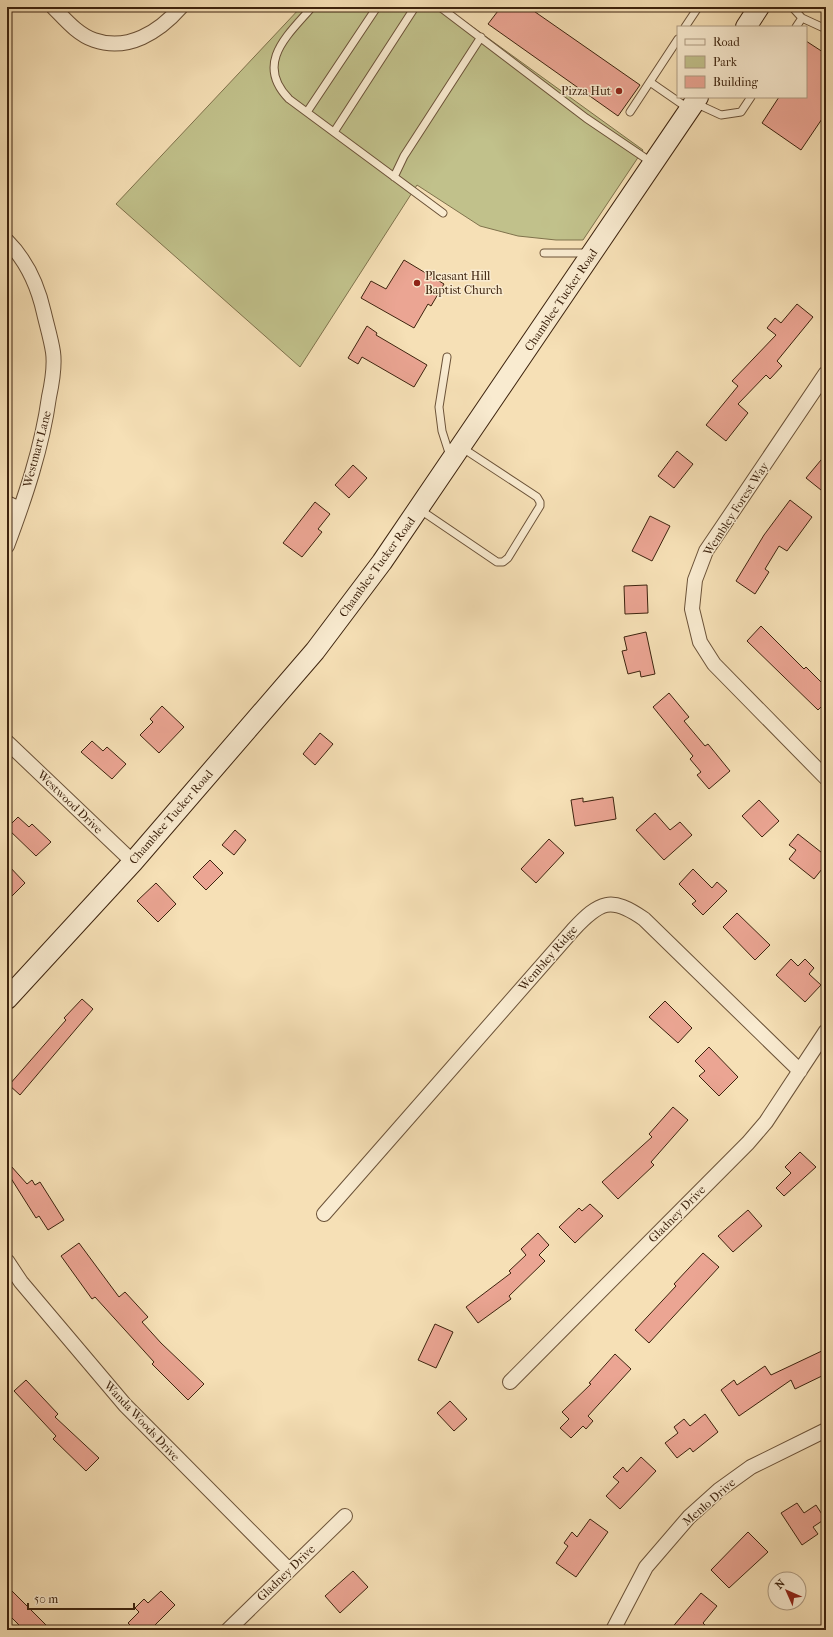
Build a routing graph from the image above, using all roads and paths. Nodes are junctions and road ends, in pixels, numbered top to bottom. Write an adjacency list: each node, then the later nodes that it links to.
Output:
1 (53, 7): 2 (street)
2 (181, 7)
3 (312, 7): 22 (lane)
4 (377, 7): 22 (lane)
5 (416, 7): 24 (lane)
6 (440, 7): 15 (lane)
7 (759, 7): 12 (main road)
8 (792, 7): 10 (lane)
9 (697, 9): 11 (lane)
10 (802, 18): 13 (lane); 14 (lane)
11 (687, 26)
12 (747, 26)
13 (797, 26)
14 (826, 29)
15 (481, 37): 25 (lane); 26 (lane)
16 (677, 41): 17 (lane)
17 (650, 82): 18 (lane); 23 (lane)
18 (677, 95)
19 (684, 98): 21 (lane)
20 (750, 98): 21 (lane)
21 (694, 103): 25 (main road, Chamblee Tucker Road)
22 (307, 112): 24 (lane)
23 (630, 112)
24 (334, 132): 26 (lane)
25 (653, 163): 30 (main road, Chamblee Tucker Road)
26 (394, 177): 27 (lane)
27 (443, 213)
28 (7, 241): 35 (street, Westmart Lane)
29 (544, 252): 30 (lane)
30 (592, 254): 33 (main road, Chamblee Tucker Road)
31 (447, 357): 33 (lane)
32 (826, 373): 39 (street, Wembley Forest Way)
33 (456, 453): 36 (main road, Chamblee Tucker Road); 36 (lane)
34 (7, 503): 35 (street)
35 (20, 509): 37 (street, Westmart Lane)
36 (419, 509): 40 (main road, Chamblee Tucker Road)
37 (7, 546)
38 (7, 742): 40 (street, Westwood Drive)
39 (826, 778)
40 (133, 862): 41 (main road, Chamblee Tucker Road)
41 (7, 999)
42 (826, 1031): 43 (street, Gladney Drive)
43 (800, 1071): 44 (street, Wembley Ridge); 46 (street, Gladney Drive)
44 (324, 1214)
45 (7, 1261): 49 (street, Wanda Woods Drive)
46 (510, 1382)
47 (826, 1430): 51 (street, Menlo Drive)
48 (345, 1516): 49 (street, Gladney Drive)
49 (289, 1570): 50 (street, Gladney Drive)
50 (228, 1630)
51 (613, 1630)

